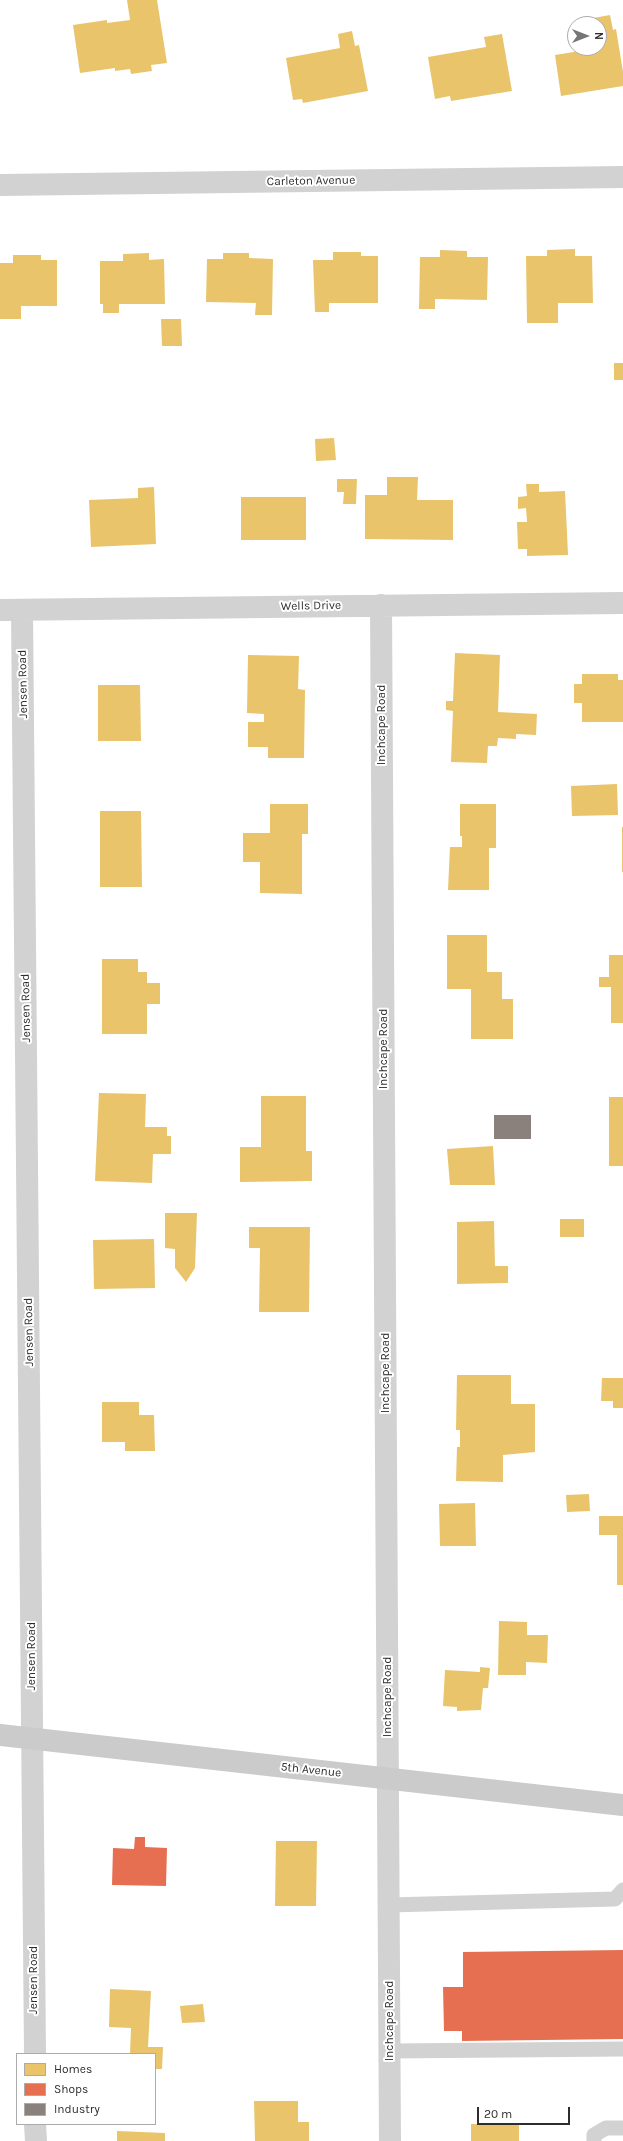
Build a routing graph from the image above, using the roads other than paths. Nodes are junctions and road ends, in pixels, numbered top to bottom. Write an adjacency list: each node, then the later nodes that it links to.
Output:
1 (623, 177): 2 (street, Carleton Avenue)
2 (0, 185)
3 (623, 603): 4 (street, Wells Drive)
4 (381, 605): 6 (street, Wells Drive); 9 (street, Inchcape Road)
5 (0, 610): 6 (street, Wells Drive)
6 (22, 610): 8 (street, Jensen Road)
7 (0, 1735): 8 (main road, 5th Avenue)
8 (32, 1739): 9 (main road, 5th Avenue); 15 (street, Jensen Road)
9 (388, 1779): 10 (main road, 5th Avenue); 12 (street, Inchcape Road)
10 (623, 1804)
11 (623, 1890): 12 (lane)
12 (389, 1905): 14 (street, Inchcape Road)
13 (623, 2049): 14 (lane)
14 (390, 2051): 19 (street, Inchcape Road)
15 (35, 2053)
16 (35, 2125): 18 (street)
17 (623, 2128): 20 (lane)
18 (36, 2141)
19 (390, 2141)
20 (594, 2141)

